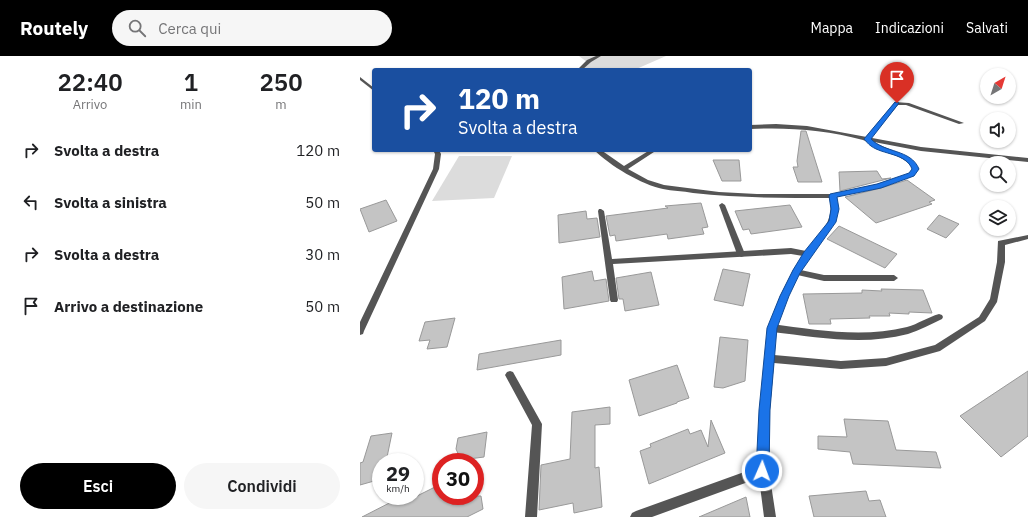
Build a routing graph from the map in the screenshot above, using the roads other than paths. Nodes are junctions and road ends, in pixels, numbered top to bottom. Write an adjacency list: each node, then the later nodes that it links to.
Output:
1 (599, 56): 2 (street)
2 (581, 68)
3 (360, 78): 4 (street)
4 (372, 88)
5 (961, 123): 7 (street)
6 (752, 127): 7 (street)
7 (867, 139): 11 (street); 13 (street)
8 (437, 152): 25 (street)
9 (600, 152): 12 (street)
10 (651, 152): 12 (street)
11 (1028, 160)
12 (624, 169): 13 (street)
13 (833, 196): 18 (street)
14 (722, 206): 17 (street)
15 (601, 211): 19 (street)
16 (1028, 237): 26 (street)
17 (741, 254): 18 (street); 19 (street)
18 (808, 254): 20 (street)
19 (608, 262): 22 (street)
20 (796, 272): 21 (street); 24 (street)
21 (894, 278)
22 (614, 300)
23 (939, 317): 24 (street)
24 (772, 328): 26 (street)
25 (360, 331)
26 (769, 359): 28 (street)
27 (510, 375): 29 (street)
28 (762, 471): 30 (street); 31 (street)
29 (531, 517)
30 (636, 517)
31 (770, 517)

